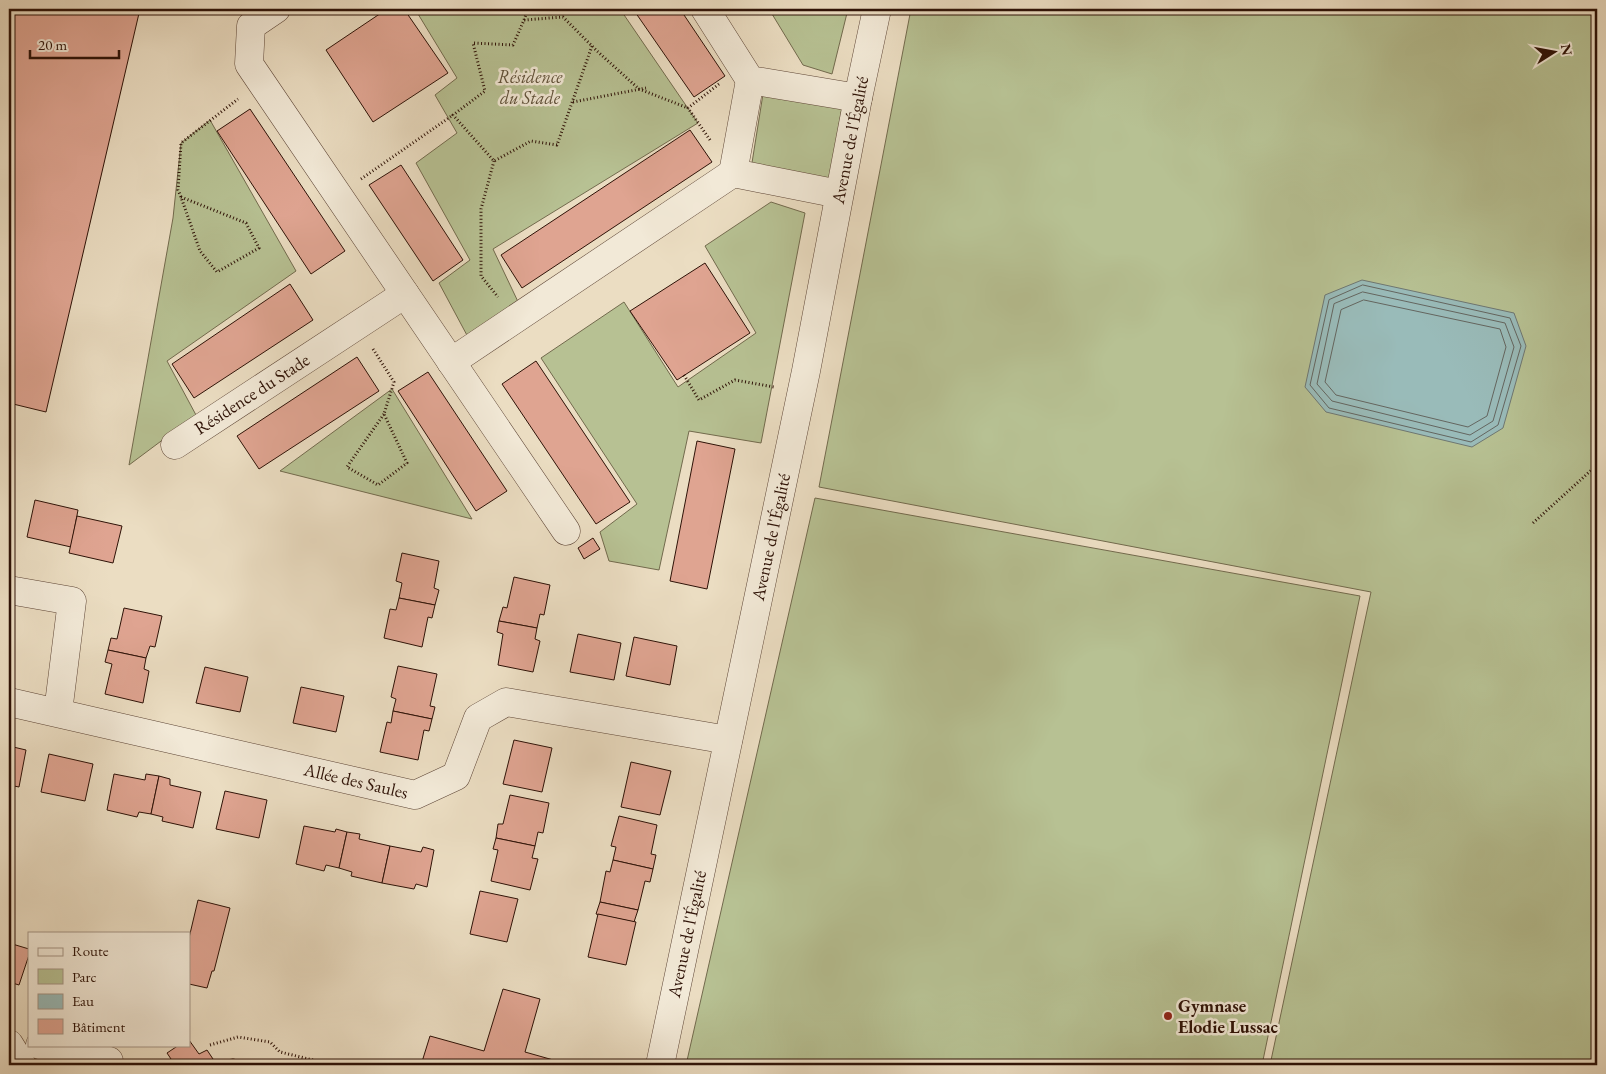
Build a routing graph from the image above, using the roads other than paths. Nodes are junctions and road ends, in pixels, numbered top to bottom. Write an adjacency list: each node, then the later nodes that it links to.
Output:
1 (276, 9): 8 (street)
2 (705, 9): 4 (street)
3 (877, 9): 5 (street, Avenue de l'Égalité)
4 (750, 80): 5 (street); 6 (street)
5 (858, 98): 7 (street, Avenue de l'Égalité)
6 (733, 173): 7 (street); 9 (street)
7 (839, 194): 15 (street, Avenue de l'Égalité)
8 (405, 294): 9 (street); 10 (street, Résidence du Stade)
9 (451, 362): 11 (street)
10 (176, 445)
11 (566, 531)
12 (9, 590): 14 (street)
13 (9, 702): 14 (street, Allée des Saules)
14 (58, 712): 15 (street, Allée des Saules)
15 (728, 740): 22 (street, Avenue de l'Égalité)
16 (9, 1037): 17 (street)
17 (28, 1042)
18 (9, 1044): 21 (street)
19 (44, 1046): 20 (street)
20 (109, 1061)
21 (22, 1065)
22 (660, 1065)

